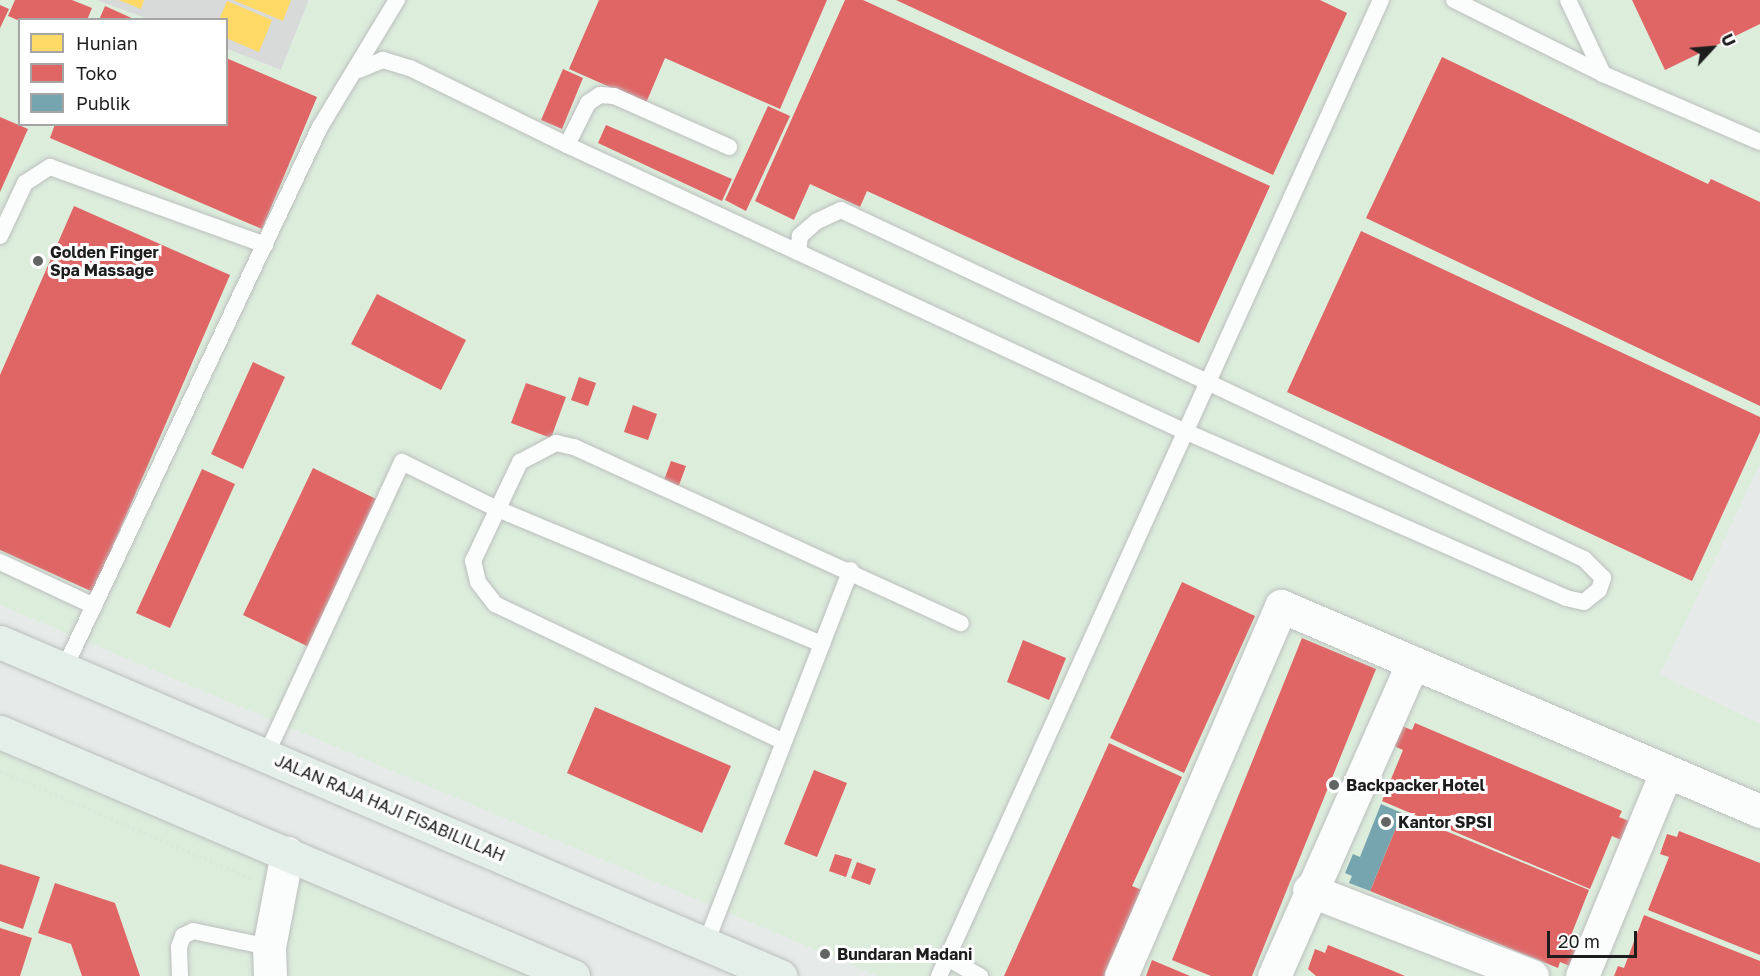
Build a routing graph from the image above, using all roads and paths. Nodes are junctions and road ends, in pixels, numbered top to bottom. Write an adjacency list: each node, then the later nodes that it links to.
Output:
1 (397, 0): 5 (lane)
2 (1380, 0): 13 (lane)
3 (1454, 0): 6 (lane)
4 (1568, 0): 6 (lane)
5 (358, 70): 8 (lane); 11 (lane)
6 (1603, 74): 7 (lane)
7 (1760, 142)
8 (567, 145): 9 (lane); 12 (lane)
9 (729, 147)
10 (0, 236): 11 (lane)
11 (265, 245): 18 (lane)
12 (798, 252): 13 (lane); 14 (lane)
13 (1206, 377): 14 (lane); 14 (lane)
14 (1182, 429): 34 (lane)
15 (495, 508): 17 (lane); 21 (lane); 25 (lane); 26 (lane)
16 (0, 562): 18 (lane)
17 (851, 570): 19 (lane); 21 (lane)
18 (94, 606): 23 (lane)
19 (961, 623)
20 (0, 642): 23 (main road, JALAN RAJA HAJI FISABILILLAH)
21 (822, 644): 25 (lane)
22 (1412, 664): 28 (street); 31 (street); 41 (street)
23 (64, 669): 26 (main road, JALAN RAJA HAJI FISABILILLAH)
24 (0, 732): 30 (main road)
25 (782, 741): 33 (lane)
26 (266, 755): 33 (main road, JALAN RAJA HAJI FISABILILLAH)
27 (0, 771): 32 (path)
28 (1666, 772): 29 (street); 44 (street)
29 (1760, 810)
30 (287, 853): 32 (street); 37 (main road)
31 (1309, 890): 42 (street); 43 (street)
32 (279, 892): 35 (street)
33 (706, 943): 38 (main road, JALAN RAJA HAJI FISABILILLAH)
34 (947, 958): 39 (lane); 40 (lane)
35 (269, 961): 36 (lane)
36 (180, 976)
37 (573, 976)
38 (780, 976)
39 (939, 976)
40 (980, 976)
41 (1121, 976)
42 (1274, 976)
43 (1532, 976)
44 (1582, 976)

